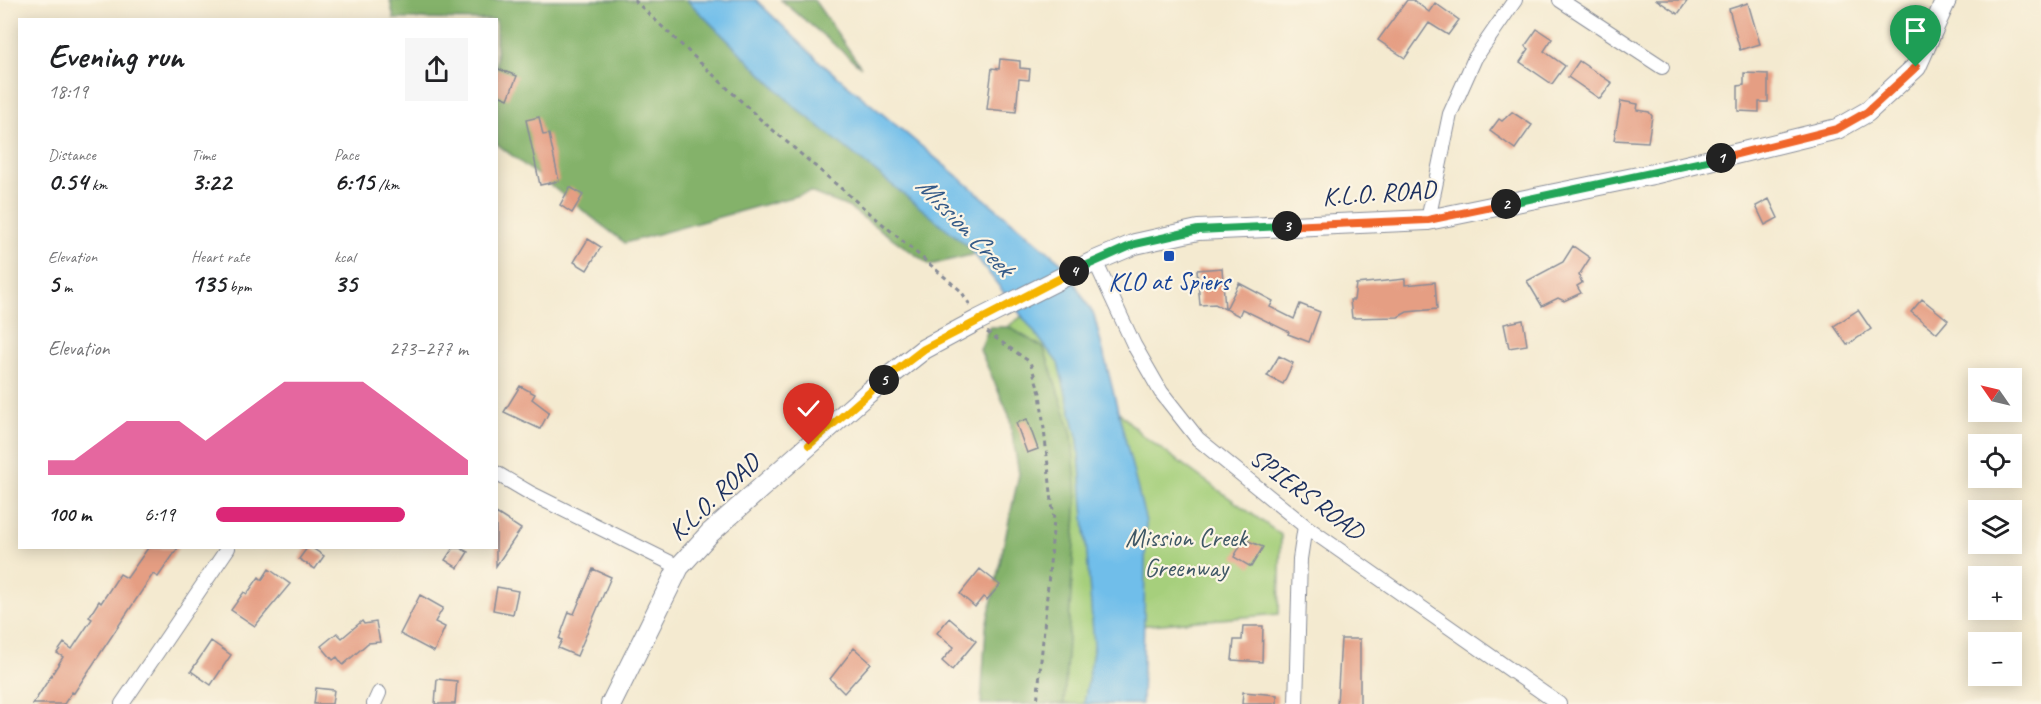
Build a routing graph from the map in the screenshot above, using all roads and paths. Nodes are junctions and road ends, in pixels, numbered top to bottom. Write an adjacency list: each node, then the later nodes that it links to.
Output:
1 (634, 0): 8 (path)
2 (1515, 0): 6 (street)
3 (1560, 0): 5 (street)
4 (1946, 0): 6 (main road, K.L.O. ROAD)
5 (1662, 67)
6 (1428, 220): 7 (main road, K.L.O. ROAD)
7 (1095, 261): 8 (main road, K.L.O. ROAD); 10 (street, SPIERS ROAD)
8 (978, 320): 12 (main road, K.L.O. ROAD); 15 (path)
9 (498, 474): 12 (street)
10 (1305, 526): 16 (street); 17 (street, SPIERS ROAD)
11 (227, 549): 13 (street)
12 (679, 567): 14 (main road, K.L.O. ROAD)
13 (122, 704)
14 (611, 704)
15 (1037, 704)
16 (1296, 704)
17 (1559, 704)

